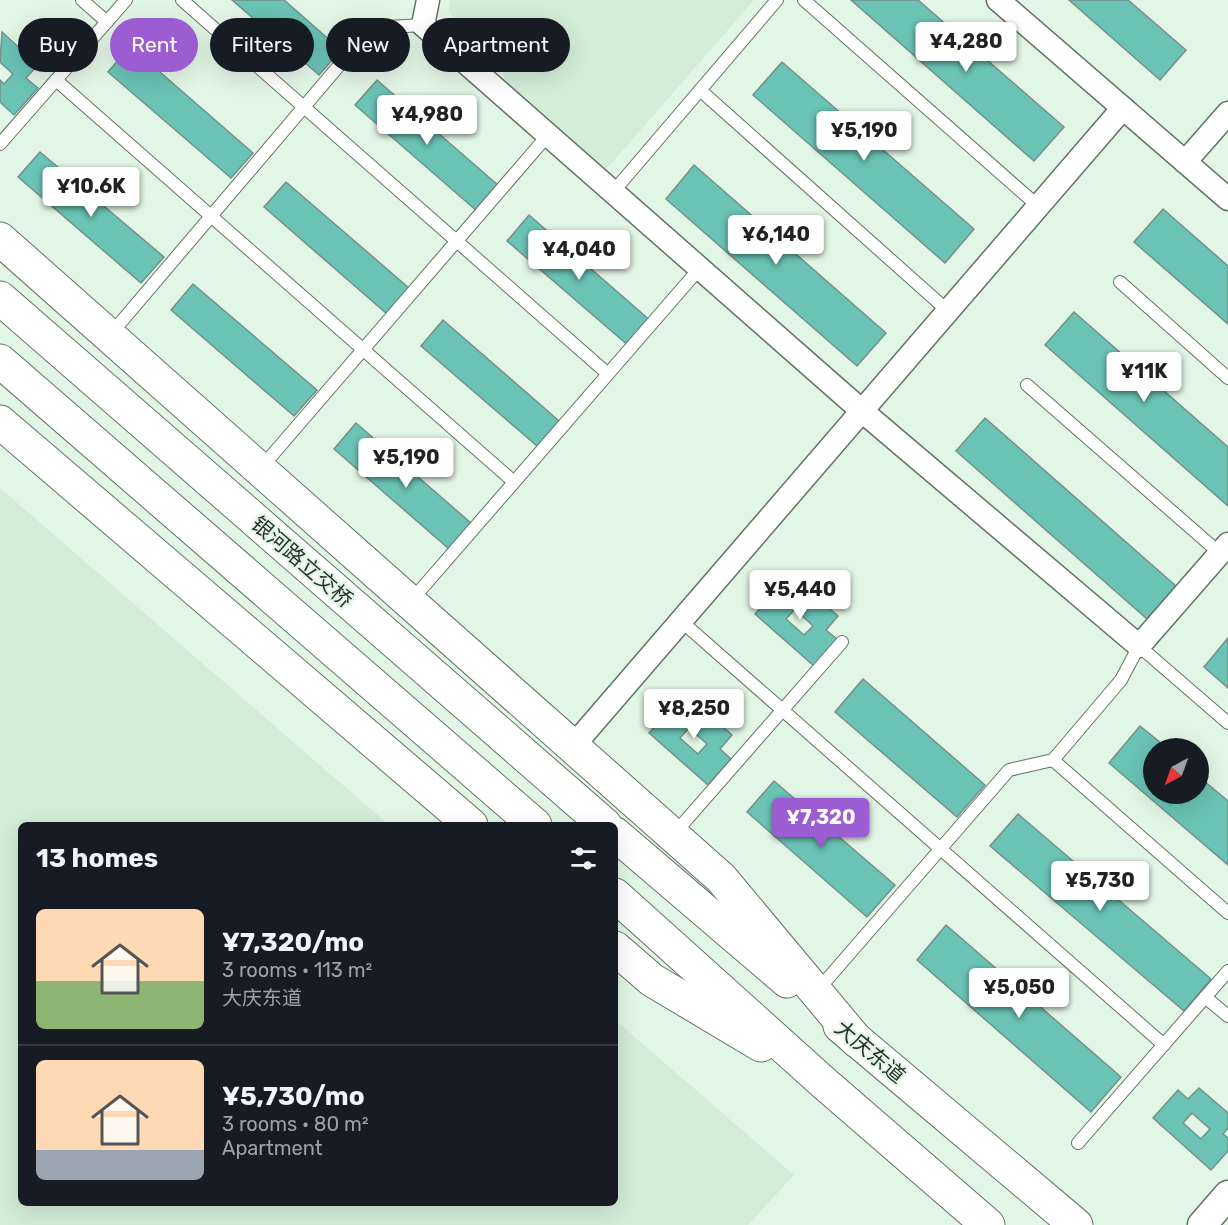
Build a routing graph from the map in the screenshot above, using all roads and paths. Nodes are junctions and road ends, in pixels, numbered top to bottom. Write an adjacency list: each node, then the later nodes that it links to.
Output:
1 (82, 0): 9 (lane)
2 (126, 0): 9 (lane)
3 (182, 0): 14 (lane)
4 (428, 0): 8 (street)
5 (777, 0): 13 (lane)
6 (804, 0): 22 (lane)
7 (998, 0): 15 (street)
8 (424, 18)
9 (107, 22): 12 (lane)
10 (422, 25): 14 (lane)
11 (476, 72): 17 (street)
12 (57, 80): 18 (lane); 23 (lane)
13 (700, 90): 20 (lane); 29 (lane)
14 (304, 108): 23 (lane); 25 (lane)
15 (1123, 108): 19 (street); 22 (street)
16 (1228, 113): 19 (street)
17 (548, 135): 20 (street); 25 (lane)
18 (0, 144)
19 (1185, 162): 21 (street)
20 (613, 192): 26 (street)
21 (1228, 199)
22 (1038, 206): 29 (street)
23 (212, 216): 30 (lane); 31 (lane)
24 (0, 239): 30 (main road)
25 (457, 242): 31 (lane); 33 (lane)
26 (700, 268): 33 (lane); 36 (street)
27 (1120, 282): 34 (lane)
28 (0, 298): 51 (main road, 银河路立交桥)
29 (948, 311): 36 (street)
30 (109, 336): 38 (main road)
31 (363, 350): 38 (lane); 39 (lane)
32 (0, 361): 50 (main road)
33 (608, 374): 39 (lane)
34 (1228, 378)
35 (1027, 386): 40 (lane)
36 (862, 411): 42 (street); 44 (street)
37 (0, 422): 49 (main road)
38 (261, 469): 41 (main road)
39 (514, 482): 41 (lane)
40 (1225, 552): 44 (street)
41 (411, 602): 47 (main road)
42 (681, 621): 45 (lane); 47 (street)
43 (842, 642): 45 (lane)
44 (1139, 646): 46 (lane); 48 (lane)
45 (782, 711): 52 (lane); 54 (lane)
46 (1228, 723)
47 (574, 745): 52 (main road)
48 (1053, 760): 54 (lane); 56 (lane)
49 (467, 822)
50 (532, 822)
51 (602, 822)
52 (674, 835): 59 (main road)
53 (618, 837): 62 (main road, 大庆东道)
54 (939, 850): 59 (lane); 63 (lane)
55 (623, 902): 64 (main road)
56 (1228, 913)
57 (618, 951): 64 (main road)
58 (1228, 971): 60 (lane)
59 (816, 992): 62 (main road)
60 (1205, 997): 61 (lane); 63 (lane)
61 (1228, 1016)
62 (856, 1041): 68 (main road, 大庆东道)
63 (1164, 1045): 65 (lane)
64 (825, 1083): 67 (main road)
65 (1078, 1143)
66 (1228, 1195): 69 (street)
67 (988, 1225)
68 (1076, 1225)
69 (1202, 1225)

